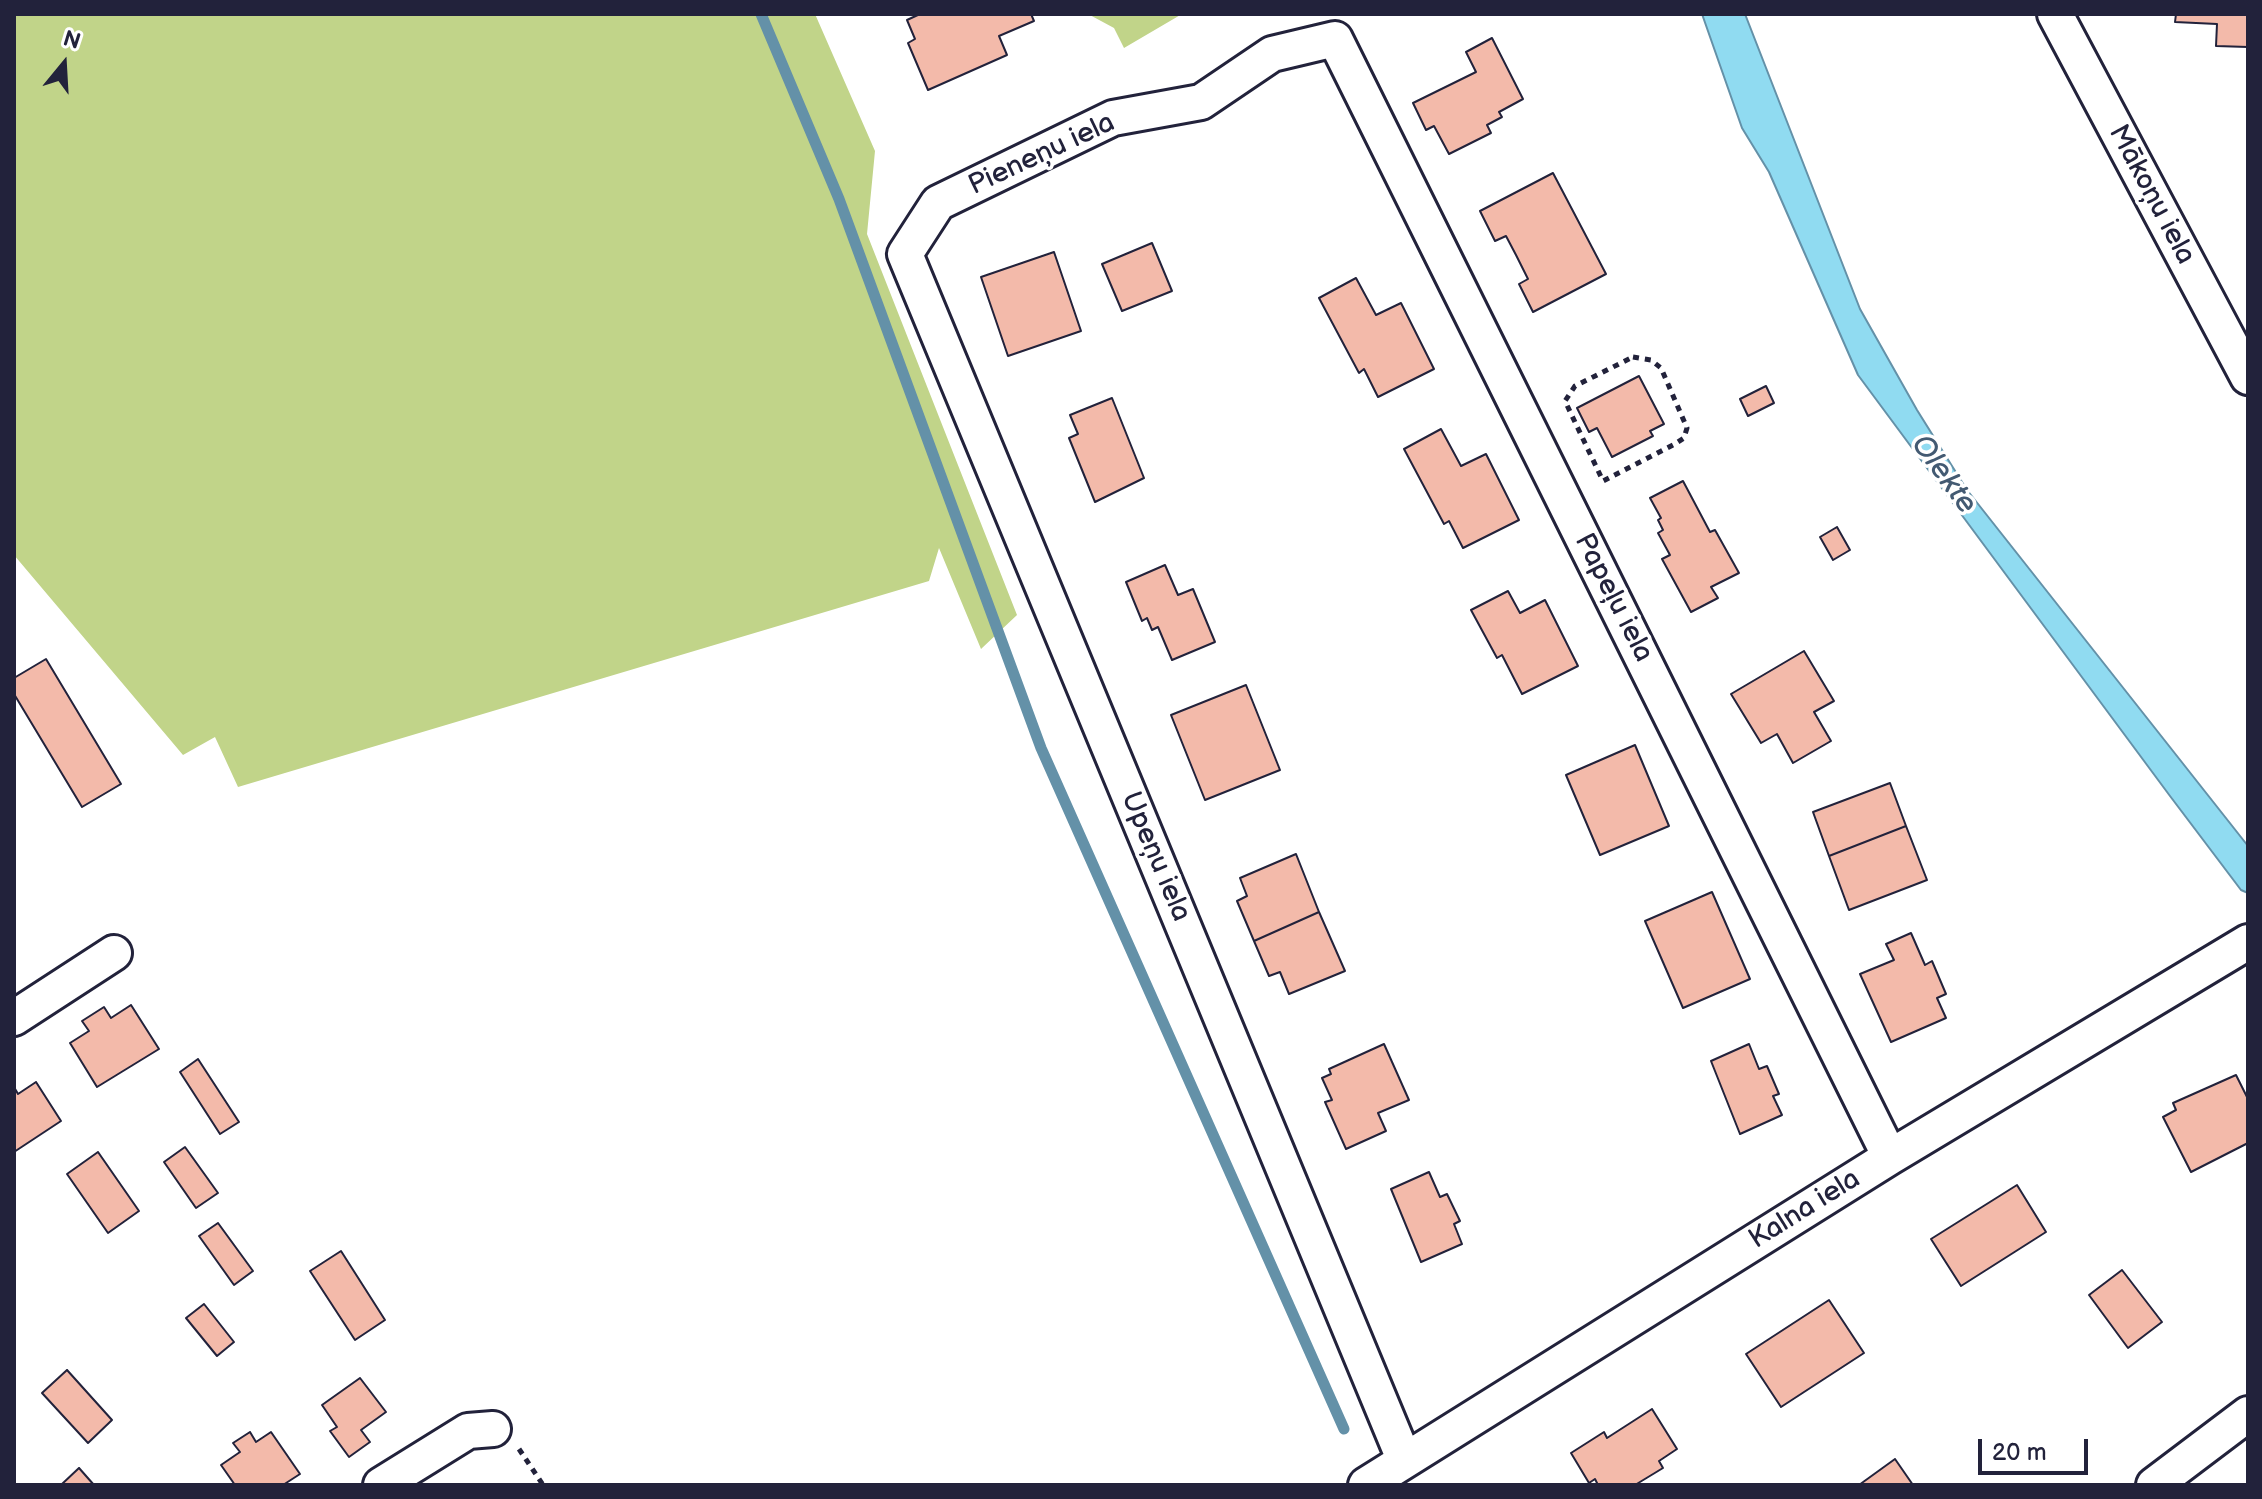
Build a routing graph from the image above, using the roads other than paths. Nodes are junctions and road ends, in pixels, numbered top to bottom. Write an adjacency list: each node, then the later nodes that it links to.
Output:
1 (2055, 14): 4 (street, Mākoņu iela)
2 (1335, 39): 3 (street, Pieneņu iela); 8 (street, Papeļu iela)
3 (905, 254): 11 (street, Upeņu iela)
4 (2245, 367)
5 (2248, 942): 8 (street, Kalna iela)
6 (114, 953): 7 (street)
7 (14, 1018)
8 (1890, 1157): 11 (street, Kalna iela)
9 (2248, 1414): 14 (street)
10 (493, 1429): 12 (street)
11 (1404, 1459): 13 (street, Kalna iela)
12 (381, 1485)
13 (1366, 1485)
14 (2154, 1485)

